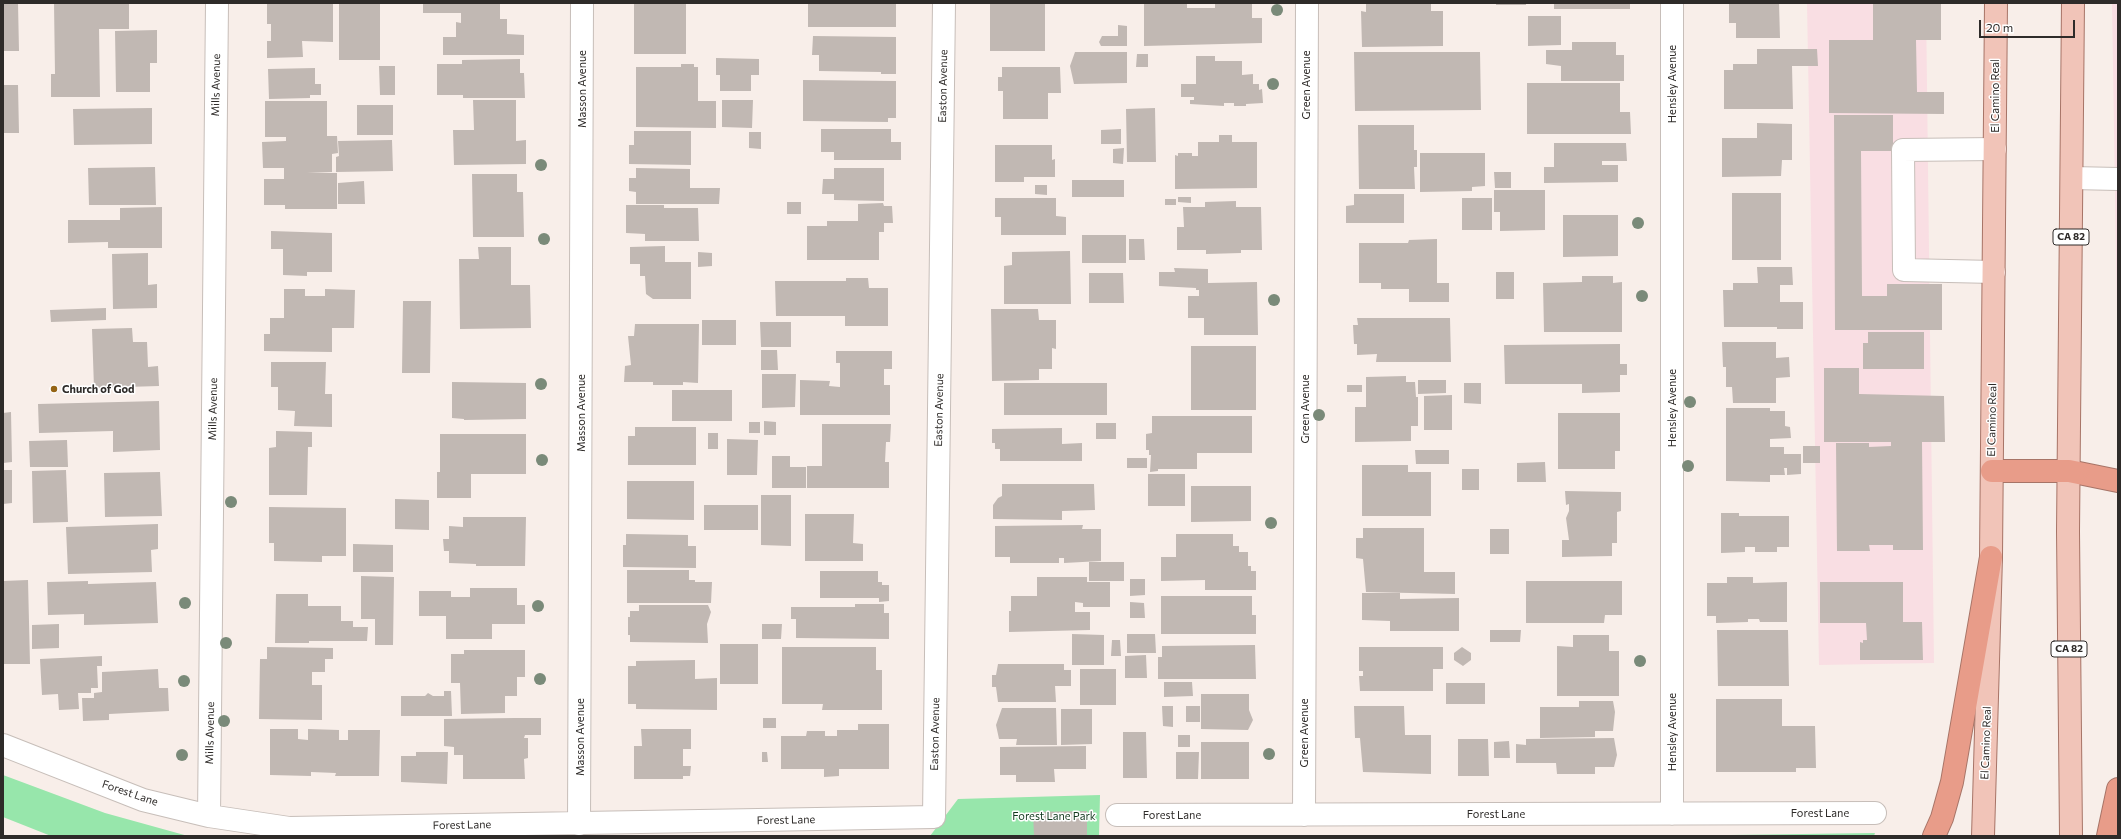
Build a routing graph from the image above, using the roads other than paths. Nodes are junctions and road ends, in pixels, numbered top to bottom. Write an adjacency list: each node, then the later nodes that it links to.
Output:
1 (217, 3): 22 (street, Mills Avenue)
2 (582, 3): 24 (street, Masson Avenue)
3 (944, 3): 23 (street, Easton Avenue)
4 (1307, 3): 21 (street, Green Avenue)
5 (1672, 3): 19 (street, Hensley Avenue)
6 (1996, 3): 8 (main road, El Camino Real)
7 (2073, 3): 9 (main road, CA 82)
8 (1995, 149): 11 (main road, El Camino Real); 11 (street)
9 (2072, 178): 10 (street); 13 (main road, CA 82)
10 (2118, 180)
11 (1994, 272): 12 (main road, El Camino Real)
12 (1992, 471): 13 (highway); 15 (main road, El Camino Real)
13 (2069, 471): 14 (highway); 27 (main road, CA 82)
14 (2118, 481)
15 (1991, 558): 25 (highway); 26 (main road, El Camino Real)
16 (3, 745): 22 (street, Forest Lane)
17 (2118, 790): 28 (highway)
18 (1875, 813): 19 (street, Forest Lane)
19 (1672, 814): 21 (street, Forest Lane)
20 (1117, 815): 21 (street, Forest Lane)
21 (1304, 815)
22 (209, 816): 24 (street, Forest Lane)
23 (934, 817): 24 (street, Forest Lane)
24 (579, 824)
25 (1934, 836)
26 (1983, 836)
27 (2071, 836)
28 (2108, 836)

